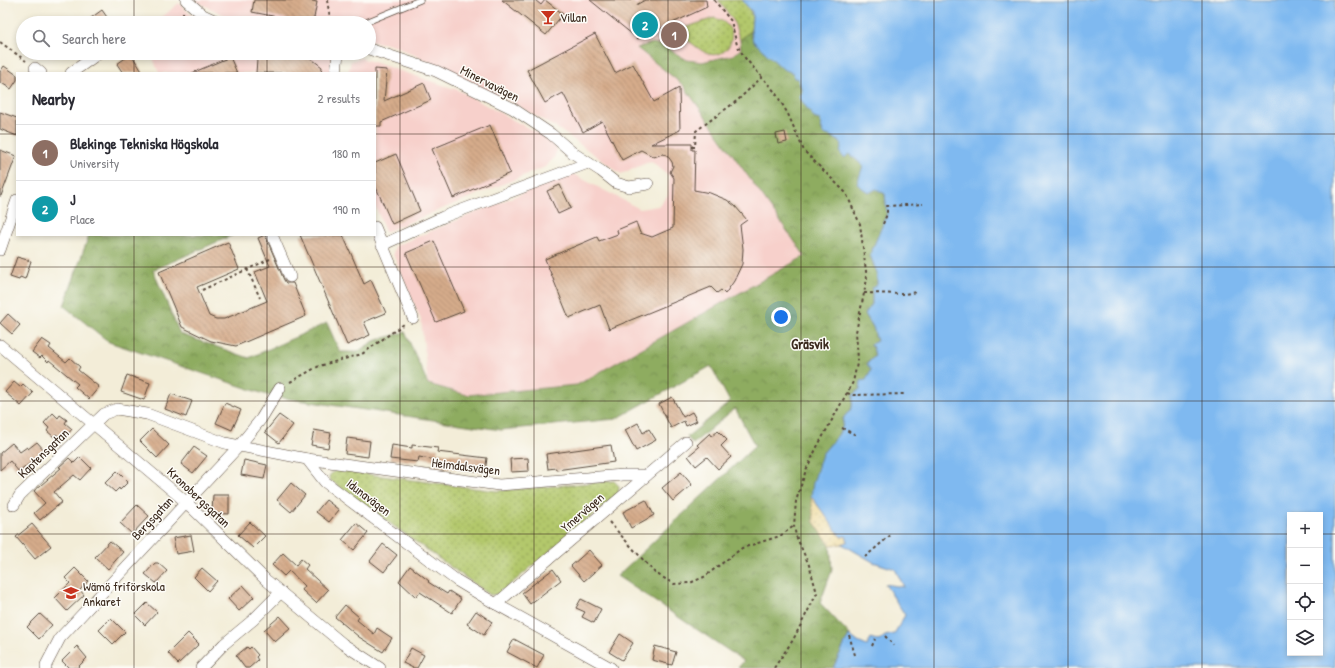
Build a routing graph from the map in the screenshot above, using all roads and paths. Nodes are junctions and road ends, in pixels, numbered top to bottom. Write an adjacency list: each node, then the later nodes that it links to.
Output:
1 (186, 0): 5 (street)
2 (327, 0): 6 (path)
3 (420, 0): 7 (lane)
4 (714, 0): 17 (path)
5 (205, 16)
6 (329, 16)
7 (376, 18)
8 (0, 42): 10 (path)
9 (376, 51): 19 (street, Minervavägen)
10 (16, 54)
11 (24, 60): 14 (path)
12 (89, 60): 15 (street)
13 (337, 60): 16 (street)
14 (38, 70)
15 (72, 72)
16 (336, 72)
17 (762, 77): 18 (path); 33 (path)
18 (692, 147)
19 (588, 163): 20 (street, Minervavägen); 26 (street)
20 (648, 184)
21 (16, 203): 27 (street)
22 (923, 204): 23 (path)
23 (883, 224)
24 (376, 230): 26 (street)
25 (272, 236): 28 (street)
26 (382, 245): 35 (street)
27 (0, 250)
28 (280, 254): 29 (path); 30 (street)
29 (247, 269): 31 (path); 34 (path)
30 (290, 277)
31 (202, 290)
32 (917, 292): 33 (path)
33 (864, 293): 38 (path)
34 (260, 298)
35 (413, 318): 37 (path)
36 (0, 345): 40 (street, Kronobergsgatan)
37 (280, 388): 44 (street, Bergsgatan)
38 (847, 393): 39 (path); 50 (path)
39 (906, 394)
40 (94, 423): 44 (street); 47 (street, Kronobergsgatan); 48 (street, Kaptensgatan)
41 (842, 428): 42 (path)
42 (856, 435)
43 (686, 442): 46 (street, Ymervägen)
44 (239, 446): 45 (street); 47 (street, Bergsgatan)
45 (307, 459): 46 (street, Heimdalsvägen); 54 (street, Idunavägen)
46 (647, 475): 49 (street, Ymervägen)
47 (186, 502): 53 (street, Kronobergsgatan); 61 (street, Bergsgatan)
48 (14, 505)
49 (602, 513): 50 (path); 54 (street, Ymervägen)
50 (794, 526): 65 (path)
51 (892, 534): 52 (path)
52 (865, 557)
53 (280, 592): 62 (street); 63 (street, Kronobergsgatan)
54 (496, 604): 64 (street, Idunavägen)
55 (849, 635): 60 (path)
56 (885, 636): 59 (path)
57 (875, 639): 58 (path)
58 (872, 646)
59 (894, 646)
60 (855, 655)
61 (46, 668)
62 (201, 668)
63 (380, 668)
64 (611, 668)
65 (774, 668)

